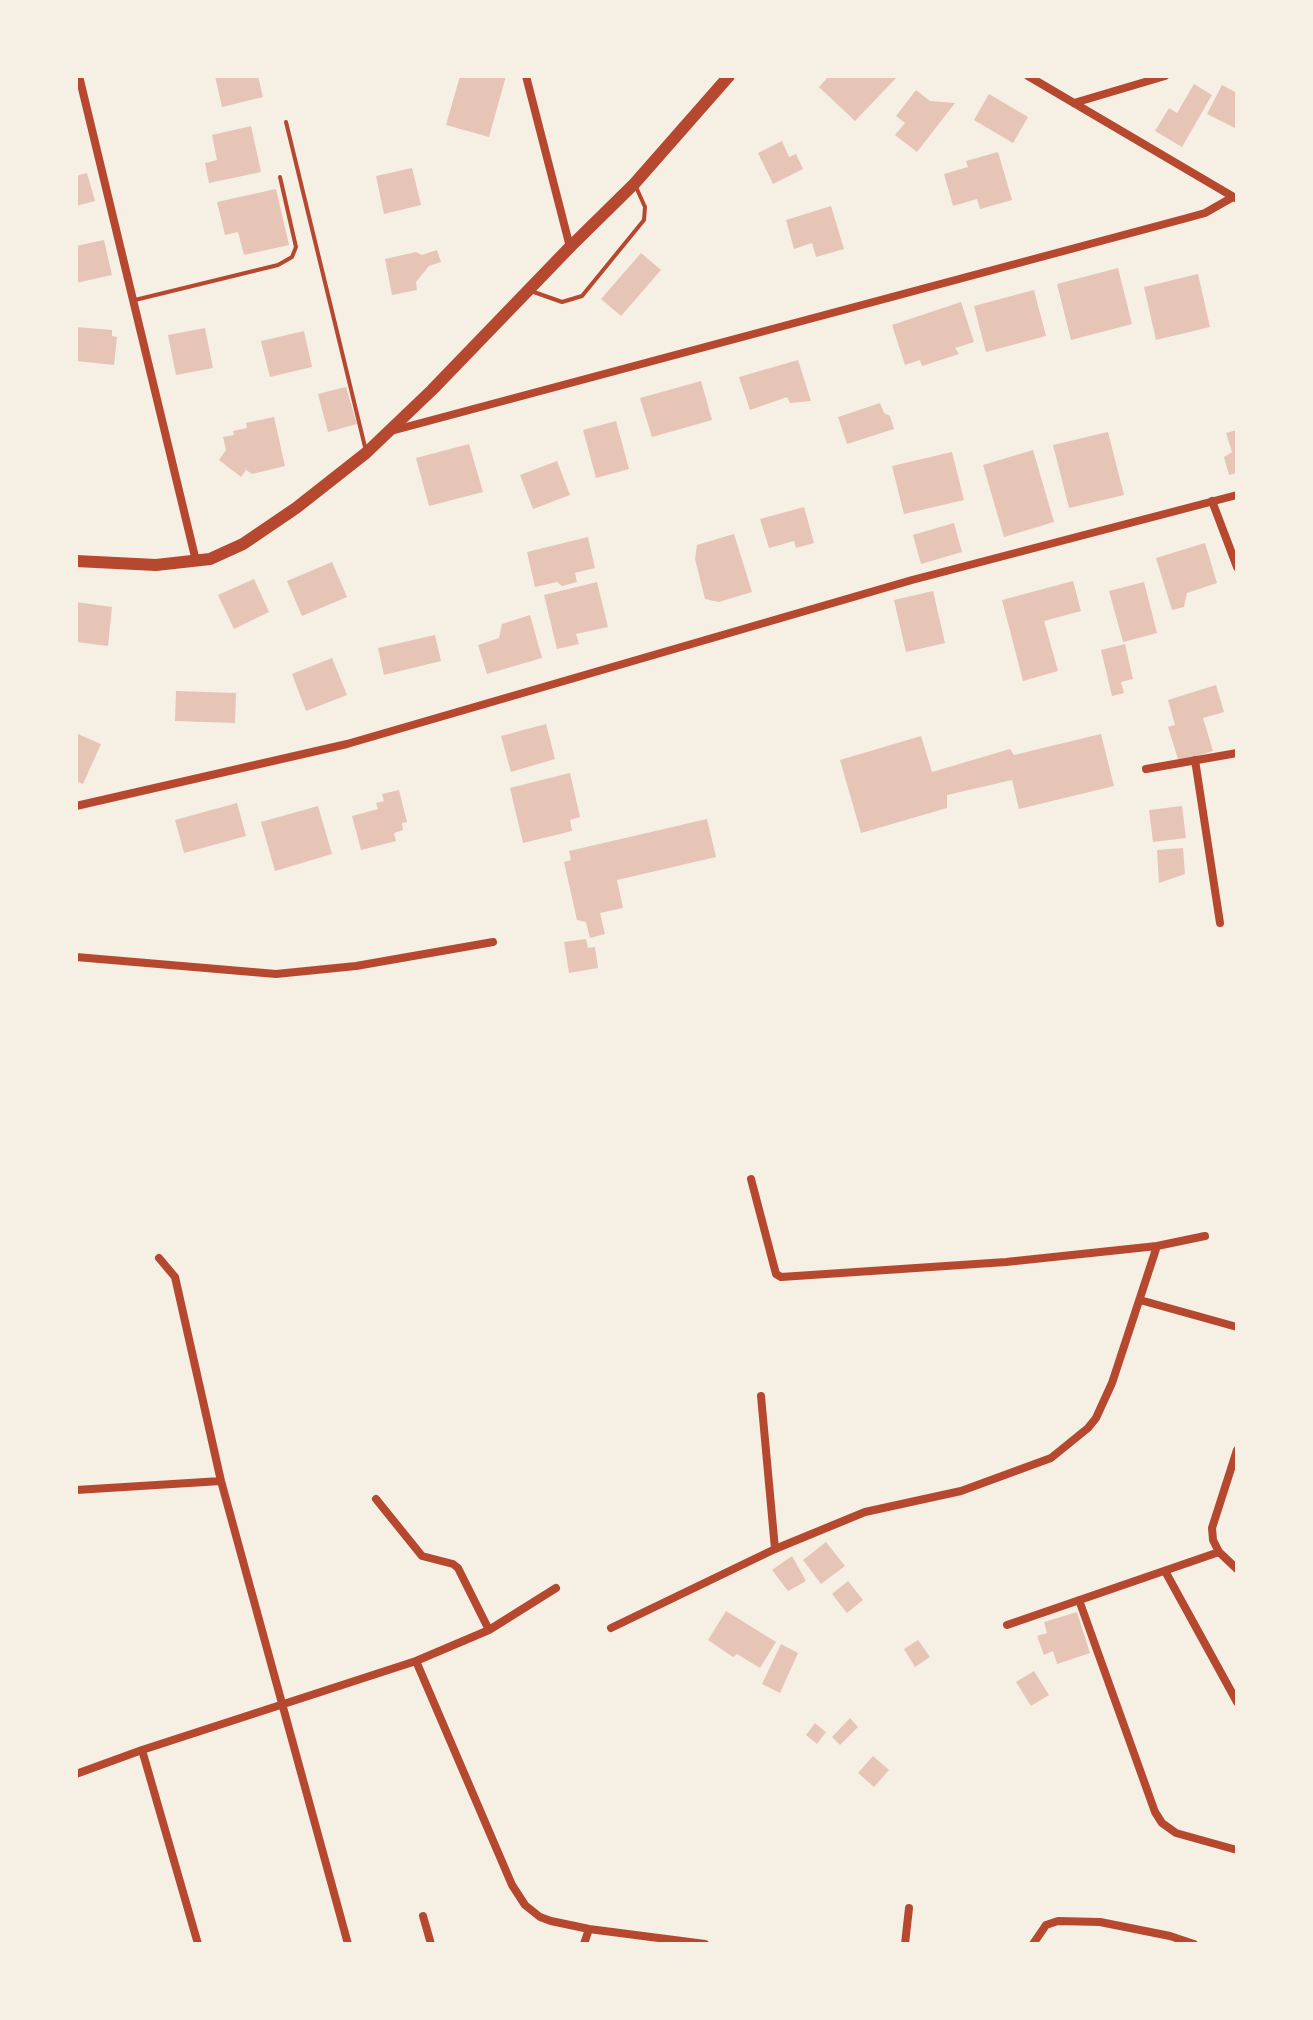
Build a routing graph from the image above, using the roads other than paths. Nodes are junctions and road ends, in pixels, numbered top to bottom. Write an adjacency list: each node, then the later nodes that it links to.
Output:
1 (79, 76): 13 (street)
2 (526, 76): 11 (street)
3 (729, 76): 9 (main road)
4 (1028, 76): 6 (street)
5 (1165, 76): 6 (street)
6 (1074, 103): 10 (street)
7 (286, 122): 15 (lane)
8 (280, 177): 13 (lane)
9 (635, 183): 11 (main road); 12 (lane)
10 (1235, 198): 14 (street)
11 (570, 247): 12 (main road)
12 (529, 290): 14 (main road)
13 (133, 300): 19 (street)
14 (388, 432): 15 (main road)
15 (366, 453): 19 (main road)
16 (1237, 495): 17 (street)
17 (1212, 501): 20 (street); 24 (street)
18 (76, 561): 19 (main road)
19 (196, 561)
20 (1237, 567)
21 (1237, 753): 22 (street)
22 (1195, 760): 23 (street); 25 (street)
23 (1146, 769)
24 (76, 806)
25 (1220, 923)
26 (493, 942): 27 (street)
27 (76, 957)
28 (751, 1179): 30 (street)
29 (1205, 1236): 30 (street)
30 (1157, 1246): 32 (street)
31 (159, 1258): 36 (street)
32 (1140, 1300): 33 (street); 39 (street)
33 (1237, 1327)
34 (761, 1396): 39 (street)
35 (1237, 1450): 40 (street)
36 (221, 1481): 37 (street); 50 (street)
37 (76, 1490)
38 (376, 1499): 47 (street)
39 (775, 1549): 46 (street)
40 (1219, 1552): 41 (street); 42 (street)
41 (1237, 1569)
42 (1165, 1571): 44 (street); 49 (street)
43 (556, 1588): 47 (street)
44 (1079, 1600): 45 (street); 53 (street)
45 (1007, 1625)
46 (611, 1628)
47 (489, 1630): 48 (street)
48 (416, 1661): 50 (street); 56 (street)
49 (1237, 1702)
50 (283, 1703): 51 (street); 58 (street)
51 (142, 1750): 52 (street); 57 (street)
52 (76, 1774)
53 (1237, 1850)
54 (909, 1908): 62 (street)
55 (423, 1916): 59 (street)
56 (589, 1929): 60 (street); 61 (street)
57 (198, 1944)
58 (348, 1944)
59 (431, 1944)
60 (584, 1944)
61 (705, 1944)
62 (905, 1944)
63 (1033, 1944): 64 (street)
64 (1194, 1944)

